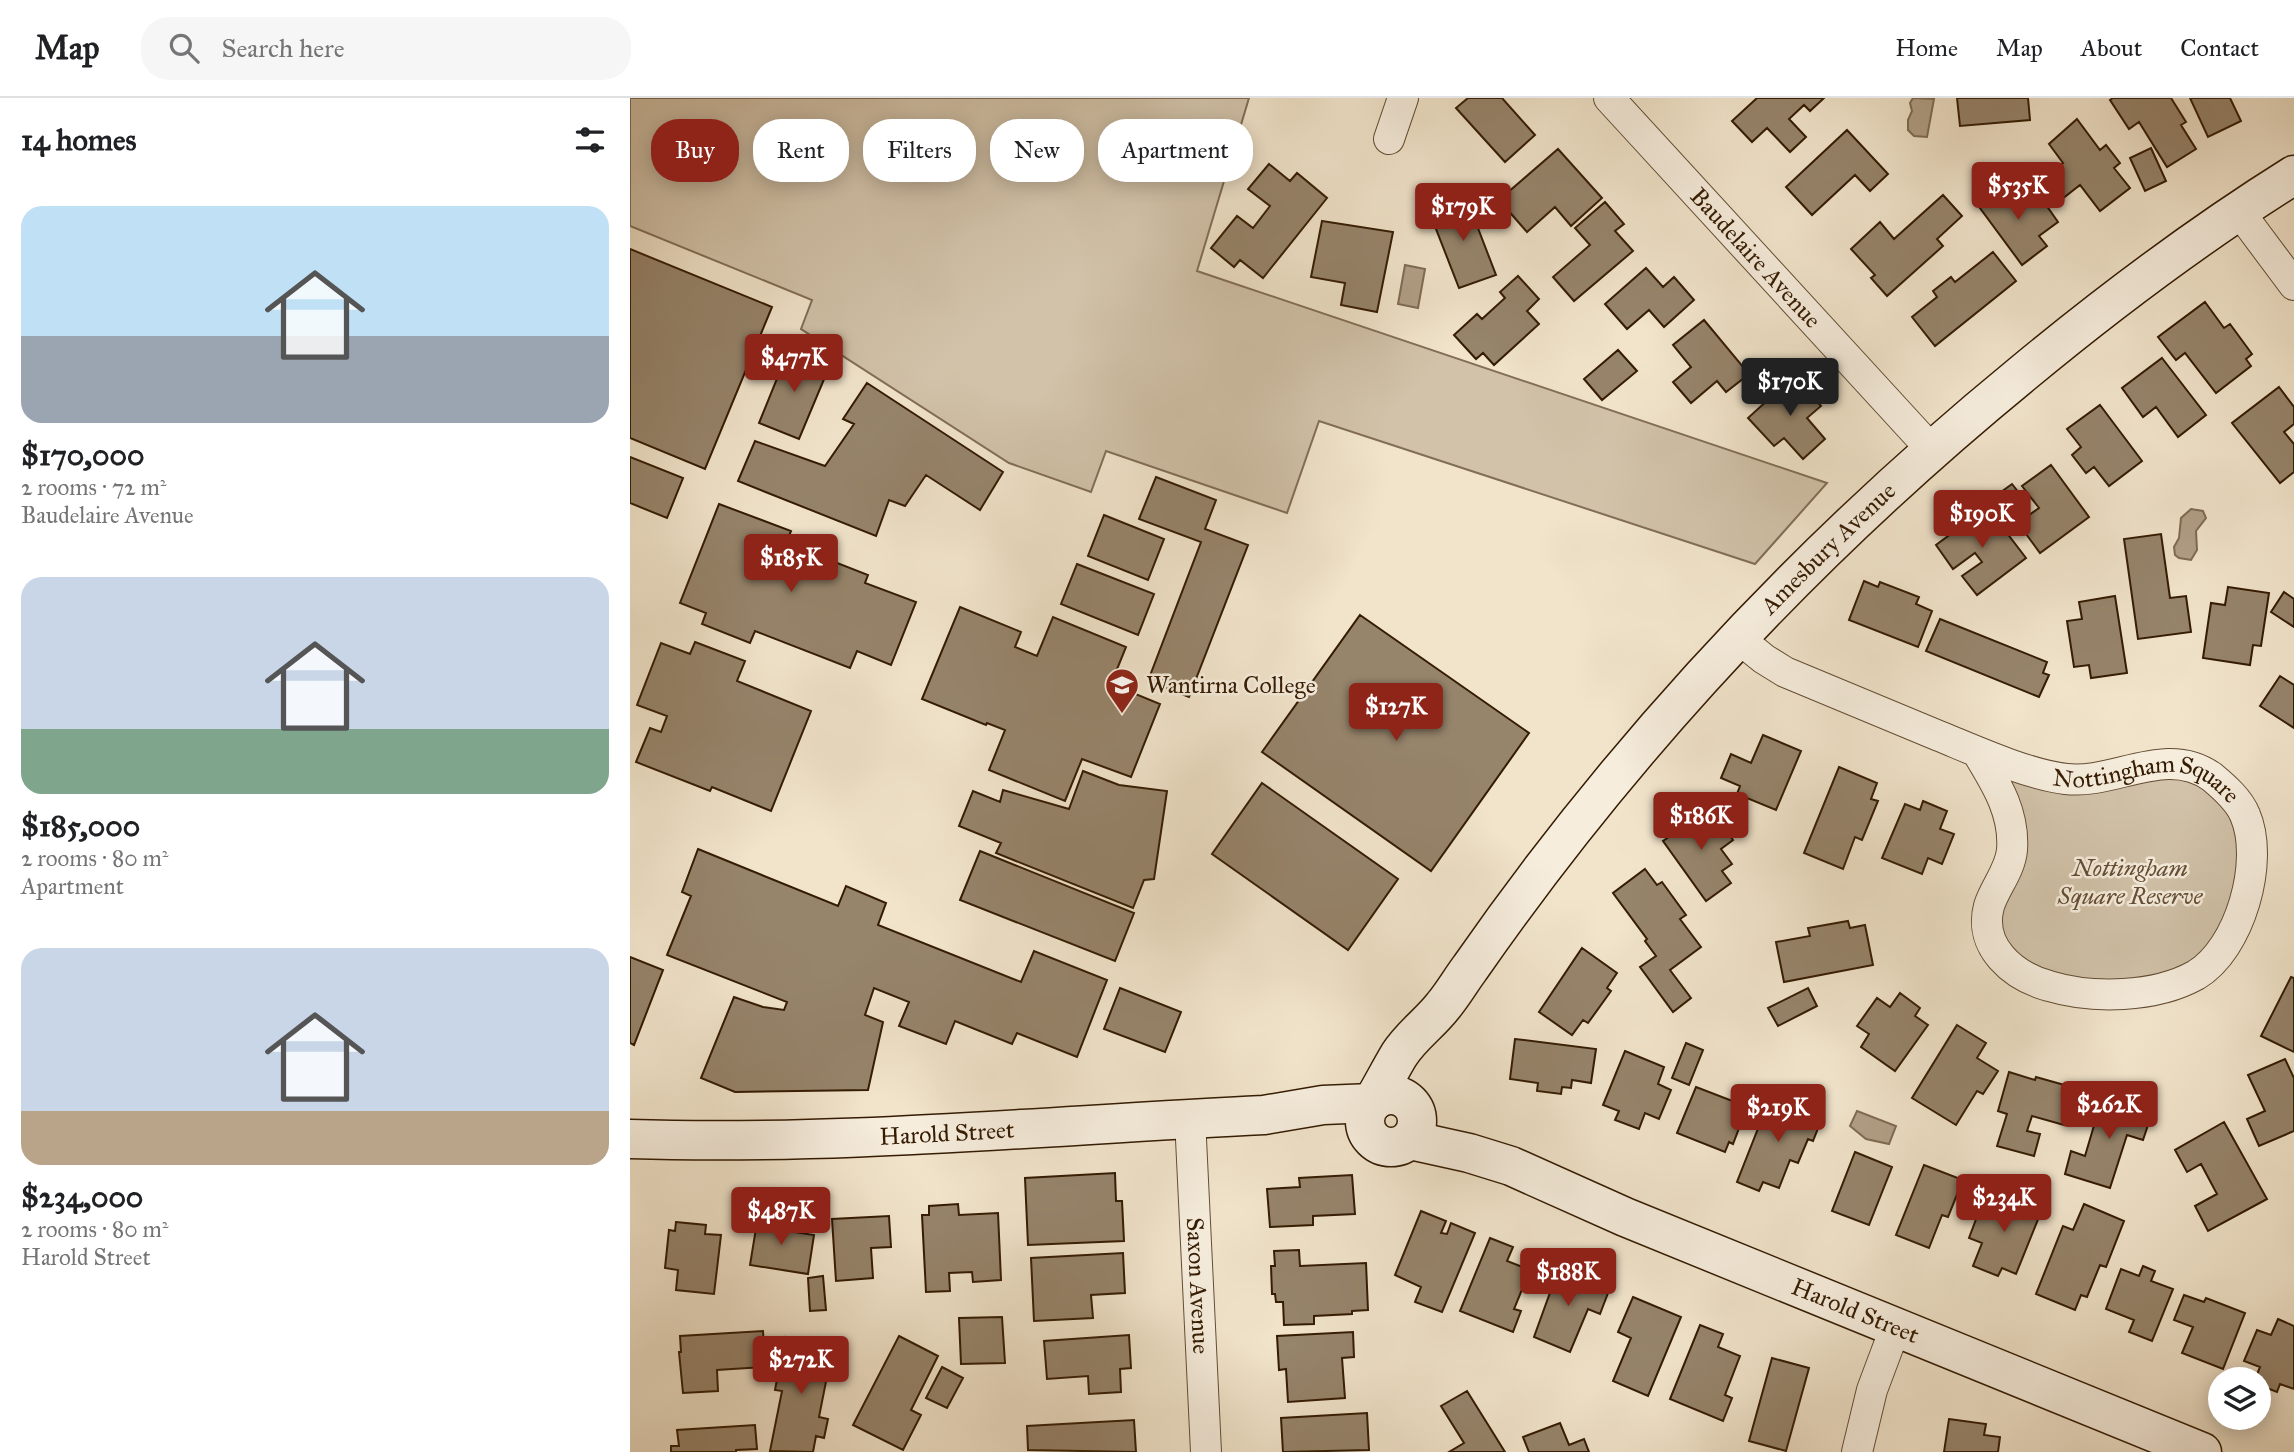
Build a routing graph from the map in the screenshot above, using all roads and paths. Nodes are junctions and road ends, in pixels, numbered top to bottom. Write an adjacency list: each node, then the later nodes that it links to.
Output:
1 (1403, 98): 3 (street)
2 (1609, 98): 7 (street, Baudelaire Avenue)
3 (1389, 139)
4 (2294, 175): 5 (street, Amesbury Avenue)
5 (2238, 210): 6 (street); 7 (street, Amesbury Avenue)
6 (2294, 285)
7 (1931, 449): 8 (street, Amesbury Avenue)
8 (1738, 638): 9 (street, Nottingham Square); 10 (street, Amesbury Avenue)
9 (1977, 752): 9 (street, Nottingham Square)
10 (1443, 1007): 11 (street, Amesbury Avenue); 13 (street, Amesbury Avenue)
11 (1371, 1113): 12 (street, Harold Street); 13 (street, Harold Street)
12 (1190, 1118): 14 (street, Harold Street); 16 (street, Saxon Avenue)
13 (1413, 1119): 15 (street, Harold Street)
14 (630, 1139)
15 (1896, 1326): 17 (street); 18 (street, Harold Street)
16 (1206, 1452)
17 (1857, 1452)
18 (2202, 1452)

